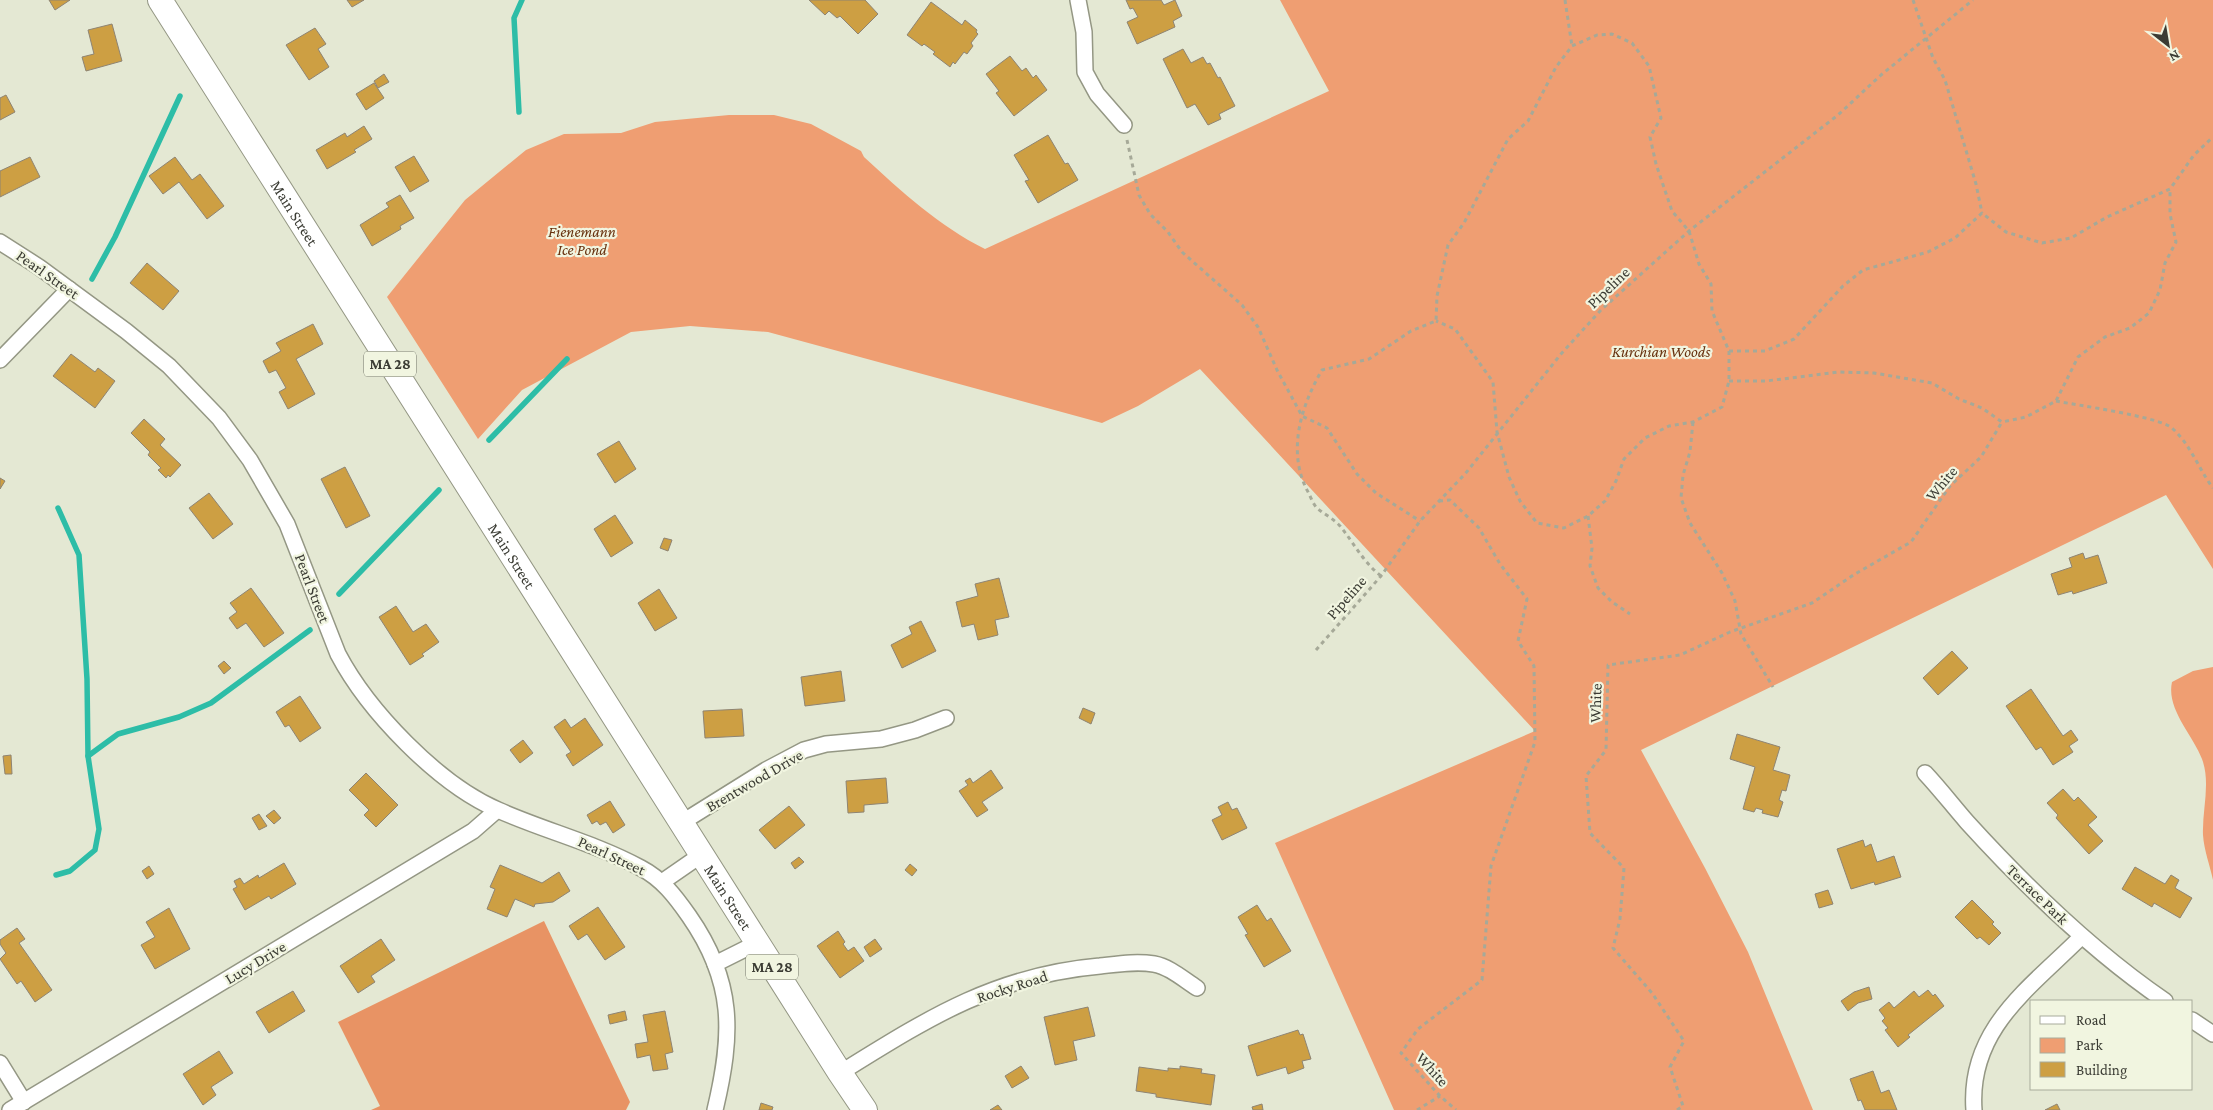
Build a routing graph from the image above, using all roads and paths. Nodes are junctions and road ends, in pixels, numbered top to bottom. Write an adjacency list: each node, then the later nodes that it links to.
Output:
1 (160, 0): 36 (main road, Main Street / MA 28)
2 (1078, 0): 8 (street)
3 (1565, 0): 7 (path)
4 (1913, 0): 6 (path)
5 (1973, 0): 6 (path, Pipeline)
6 (1927, 39): 11 (path); 12 (path, Pipeline)
7 (1572, 46): 12 (path); 15 (path)
8 (1124, 125): 20 (path)
9 (2213, 137): 10 (path)
10 (2170, 188): 11 (path); 19 (path)
11 (1982, 213): 16 (path)
12 (1689, 231): 16 (path); 23 (path, Pipeline)
13 (0, 242): 14 (street, Pearl Street)
14 (69, 289): 17 (street); 35 (street, Pearl Street)
15 (1436, 321): 20 (path); 23 (path)
16 (1729, 351): 18 (path)
17 (0, 360)
18 (1729, 381): 21 (path); 22 (path)
19 (2056, 401): 22 (path); 24 (path)
20 (1302, 416): 27 (path); 28 (path)
21 (1693, 422): 26 (path); 30 (path)
22 (2002, 422): 30 (path, White)
23 (1497, 432): 25 (path, Pipeline); 26 (path)
24 (2213, 488)
25 (1439, 501): 27 (path, Pipeline); 48 (path, White)
26 (1588, 516): 29 (path)
27 (1420, 521): 28 (path, Pipeline)
28 (1381, 576): 31 (path, Pipeline)
29 (1630, 614)
30 (1740, 628): 32 (path); 55 (path, White)
31 (1316, 650)
32 (1773, 687)
33 (946, 718): 36 (street, Brentwood Drive)
34 (1925, 773): 39 (street, Terrace Park)
35 (497, 810): 38 (street, Pearl Street); 49 (street, Lucy Drive)
36 (681, 823): 37 (main road, Main Street / MA 28)
37 (701, 855): 38 (street, Pearl Street); 40 (main road, Main Street / MA 28)
38 (662, 882): 41 (street, Pearl Street)
39 (2082, 937): 43 (street, Terrace Park); 56 (street)
40 (757, 943): 41 (street); 47 (main road, Main Street / MA 28)
41 (715, 964): 51 (street, Pearl Street)
42 (1196, 988): 47 (street, Rocky Road)
43 (2164, 1000)
44 (2193, 1021): 45 (street)
45 (2213, 1034)
46 (0, 1063): 49 (street)
47 (840, 1073): 52 (main road, Main Street / MA 28)
48 (1440, 1096): 53 (path); 54 (path, White)
49 (24, 1102): 50 (street, Lucy Drive)
50 (10, 1110)
51 (715, 1110)
52 (865, 1110)
53 (1418, 1110)
54 (1456, 1110)
55 (1677, 1110)
56 (1974, 1110)

